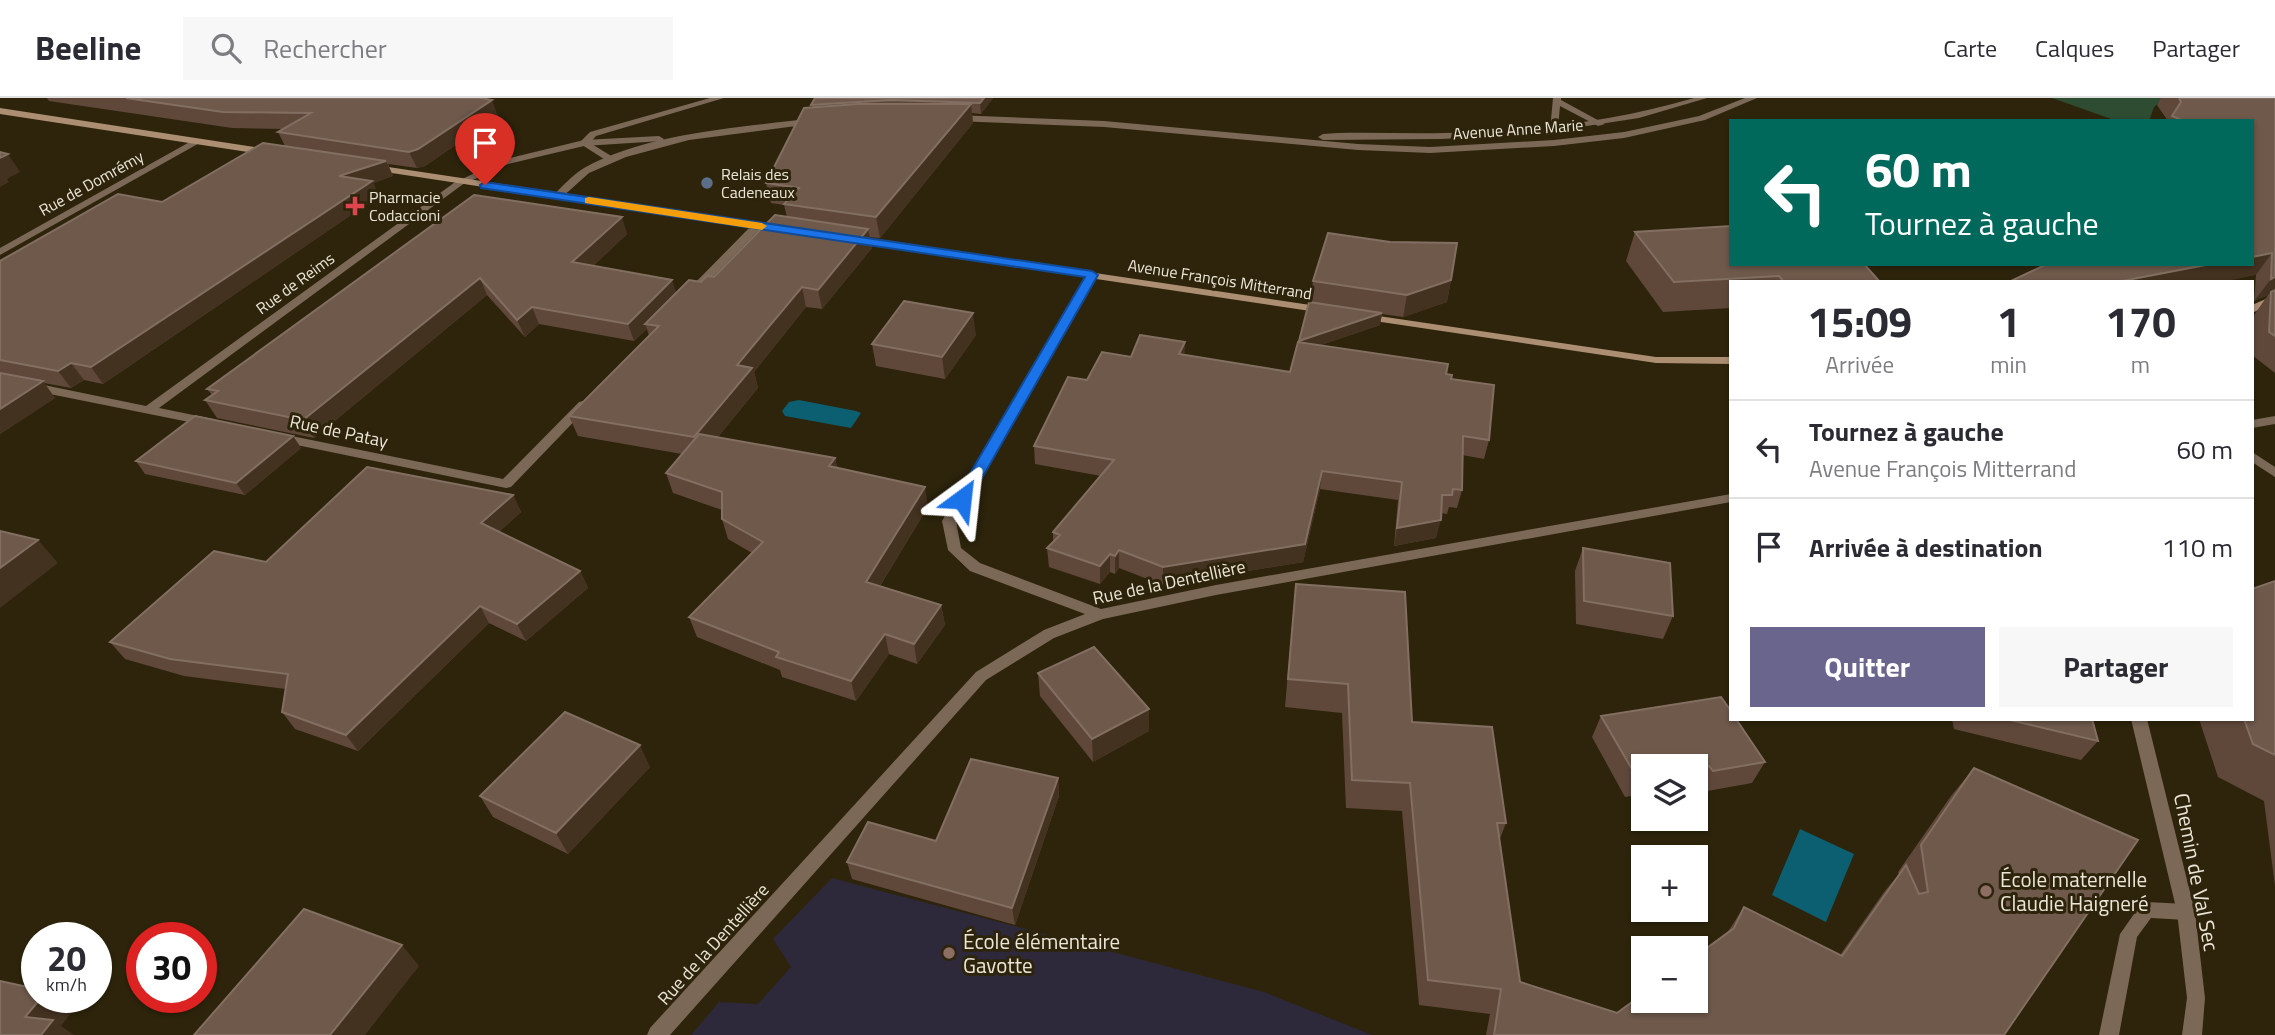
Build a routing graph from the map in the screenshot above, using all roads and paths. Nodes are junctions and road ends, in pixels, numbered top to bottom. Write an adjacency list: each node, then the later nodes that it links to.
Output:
1 (720, 98): 13 (street)
2 (1703, 98): 8 (street, Avenue Anne Marie)
3 (1753, 98): 14 (street, Avenue Anne Marie)
4 (1558, 100): 8 (street); 9 (street)
5 (0, 111): 12 (main road)
6 (948, 118): 11 (street, Avenue Anne Marie)
7 (830, 120): 10 (street)
8 (1601, 124): 9 (street, Avenue Anne Marie); 14 (street)
9 (1553, 128): 11 (street, Avenue Anne Marie)
10 (688, 137): 13 (street); 16 (street)
11 (1280, 139): 14 (street, Avenue Anne Marie)
12 (198, 141): 15 (main road); 23 (street, Rue de Domrémy)
13 (583, 143): 16 (street); 18 (street)
14 (1486, 147)
15 (277, 153)
16 (610, 159): 19 (street)
17 (369, 167): 18 (main road)
18 (461, 182): 19 (main road); 33 (street, Rue de Reims)
19 (557, 197): 20 (main road)
20 (757, 226): 21 (main road); 25 (street)
21 (796, 232)
22 (836, 237): 24 (main road, Avenue François Mitterrand)
23 (0, 252)
24 (1092, 275): 28 (main road, Avenue François Mitterrand); 42 (street)
25 (689, 295)
26 (2275, 298): 27 (main road)
27 (2254, 309)
28 (1338, 313)
29 (1351, 315): 30 (main road)
30 (1729, 360)
31 (0, 380): 33 (street)
32 (593, 395): 38 (street, Rue de Patay)
33 (148, 410): 37 (street)
34 (2254, 417): 35 (street)
35 (2272, 421): 36 (street)
36 (2254, 424)
37 (227, 426)
38 (267, 434)
39 (2254, 457): 40 (street)
40 (2275, 472)
41 (1729, 498): 42 (street, Rue de la Dentellière)
42 (1100, 614): 45 (street, Rue de la Dentellière)
43 (2139, 721): 44 (street, Chemin de Val Sec)
44 (2186, 912): 46 (street); 47 (street, Chemin de Val Sec)
45 (657, 1035)
46 (2109, 1035)
47 (2192, 1035)

